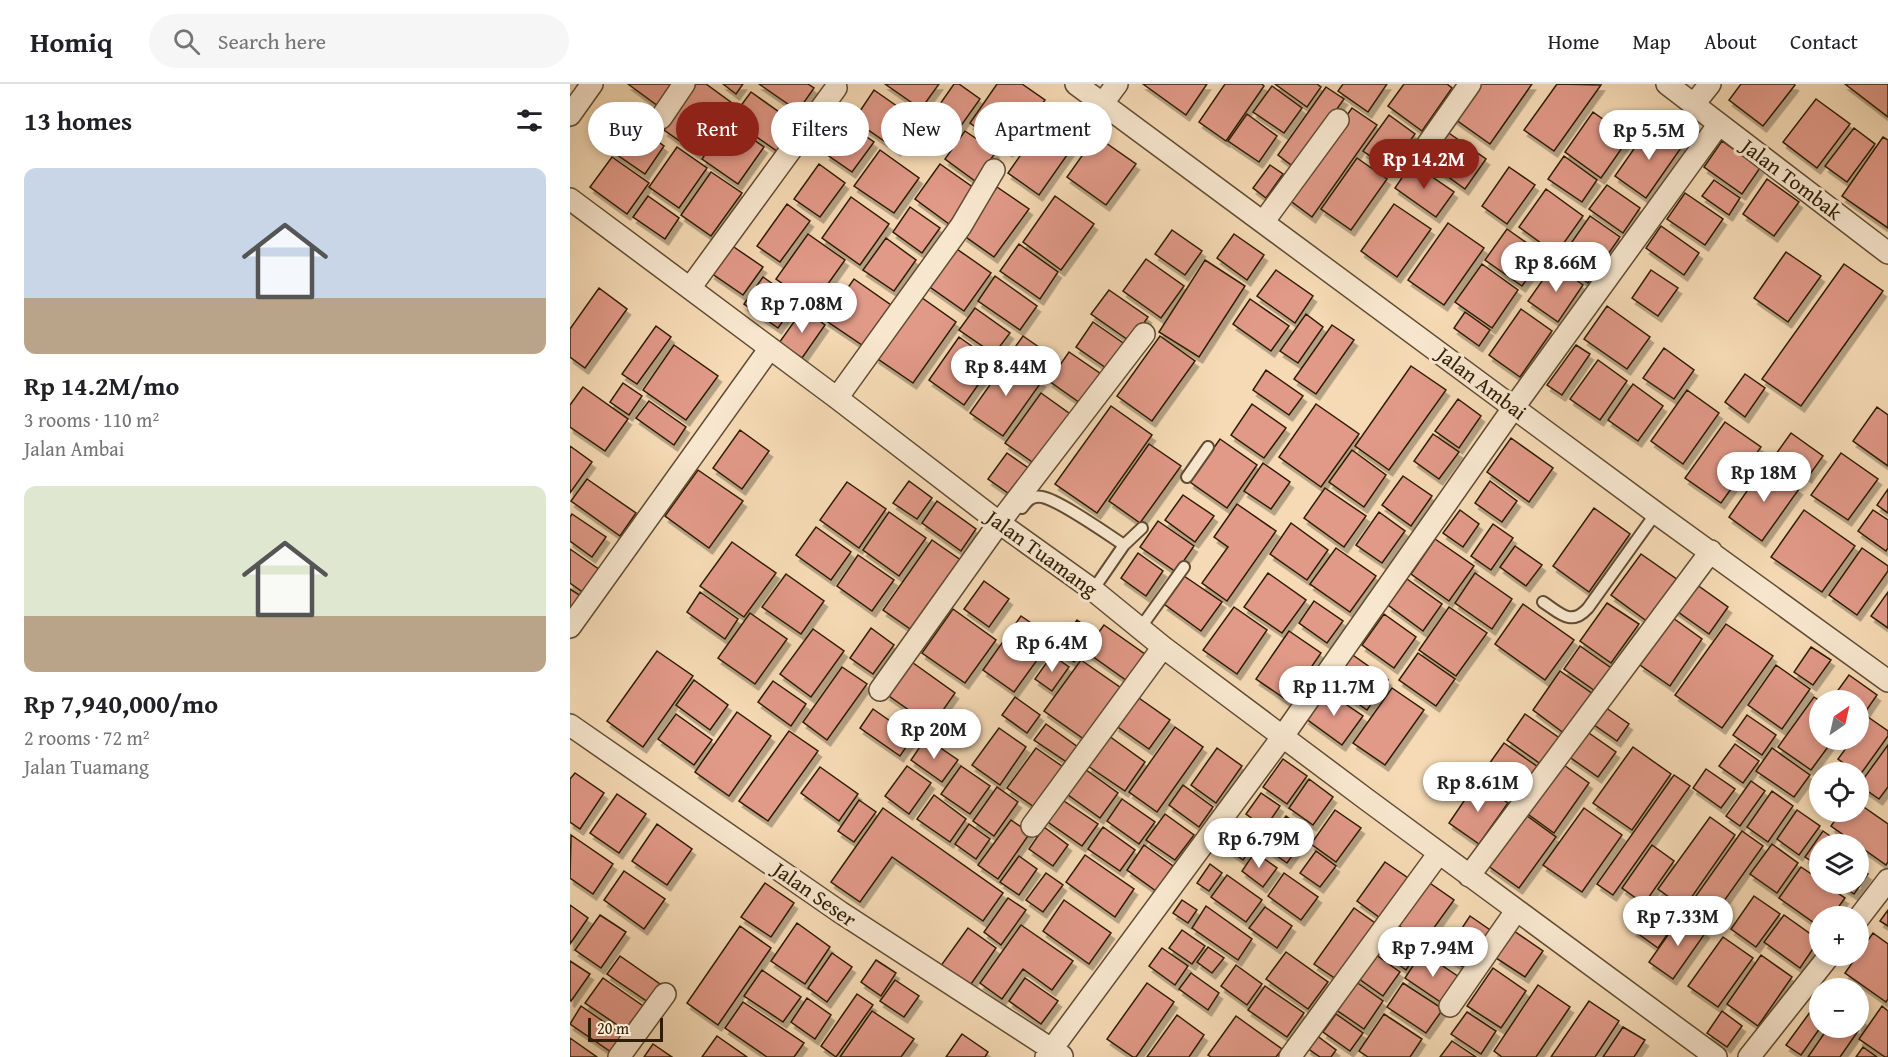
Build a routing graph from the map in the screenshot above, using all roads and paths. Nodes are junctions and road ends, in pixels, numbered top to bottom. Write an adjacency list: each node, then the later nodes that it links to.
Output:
1 (592, 84): 14 (street)
2 (684, 84): 13 (street)
3 (1076, 84): 9 (street, Jalan Ambai)
4 (1117, 84): 10 (street)
5 (1470, 84): 17 (street)
6 (1667, 84): 11 (street, Jalan Tombak)
7 (1710, 84): 11 (street)
8 (836, 88): 22 (street)
9 (1101, 102)
10 (1103, 102)
11 (1694, 104): 16 (street, Jalan Tombak)
12 (1112, 110): 20 (street, Jalan Ambai)
13 (664, 114)
14 (570, 115)
15 (1338, 120): 20 (street)
16 (1719, 124): 21 (street, Jalan Tombak); 26 (street)
17 (1418, 158)
18 (994, 170): 25 (street)
19 (572, 204): 22 (street, Jalan Tuamang)
20 (1263, 221): 26 (street, Jalan Ambai)
21 (1888, 253)
22 (690, 288): 24 (street, Jalan Tuamang)
23 (1144, 334): 30 (street)
24 (770, 348): 25 (street, Jalan Tuamang); 37 (street)
25 (837, 398): 30 (street, Jalan Tuamang)
26 (1514, 407): 29 (street, Jalan Ambai); 43 (street)
27 (1208, 447): 28 (lane)
28 (1187, 477)
29 (1656, 513): 33 (street, Jalan Ambai); 36 (lane)
30 (1002, 525): 32 (lane); 35 (street, Jalan Tuamang); 41 (street)
31 (1142, 528): 32 (lane)
32 (1124, 545): 35 (lane)
33 (1711, 551): 40 (street, Jalan Ambai); 46 (street)
34 (1184, 567): 38 (lane)
35 (1093, 590): 38 (street, Jalan Tuamang)
36 (1543, 603)
37 (570, 627)
38 (1141, 627): 39 (street, Jalan Tuamang)
39 (1163, 646): 43 (street, Jalan Tuamang); 44 (street)
40 (1888, 681)
41 (880, 690)
42 (570, 725): 53 (street, Jalan Seser)
43 (1283, 736): 45 (street, Jalan Tuamang); 53 (street)
44 (1032, 826)
45 (1439, 853): 46 (street, Jalan Tuamang); 55 (street)
46 (1469, 876): 49 (street, Jalan Tuamang)
47 (1888, 880): 48 (street)
48 (1867, 906)
49 (1516, 911): 52 (street); 56 (street, Jalan Tuamang)
50 (1821, 966): 57 (street)
51 (665, 994): 54 (street)
52 (1450, 1006)
53 (1053, 1054)
54 (619, 1057)
55 (1290, 1057)
56 (1716, 1057)
57 (1749, 1057)

